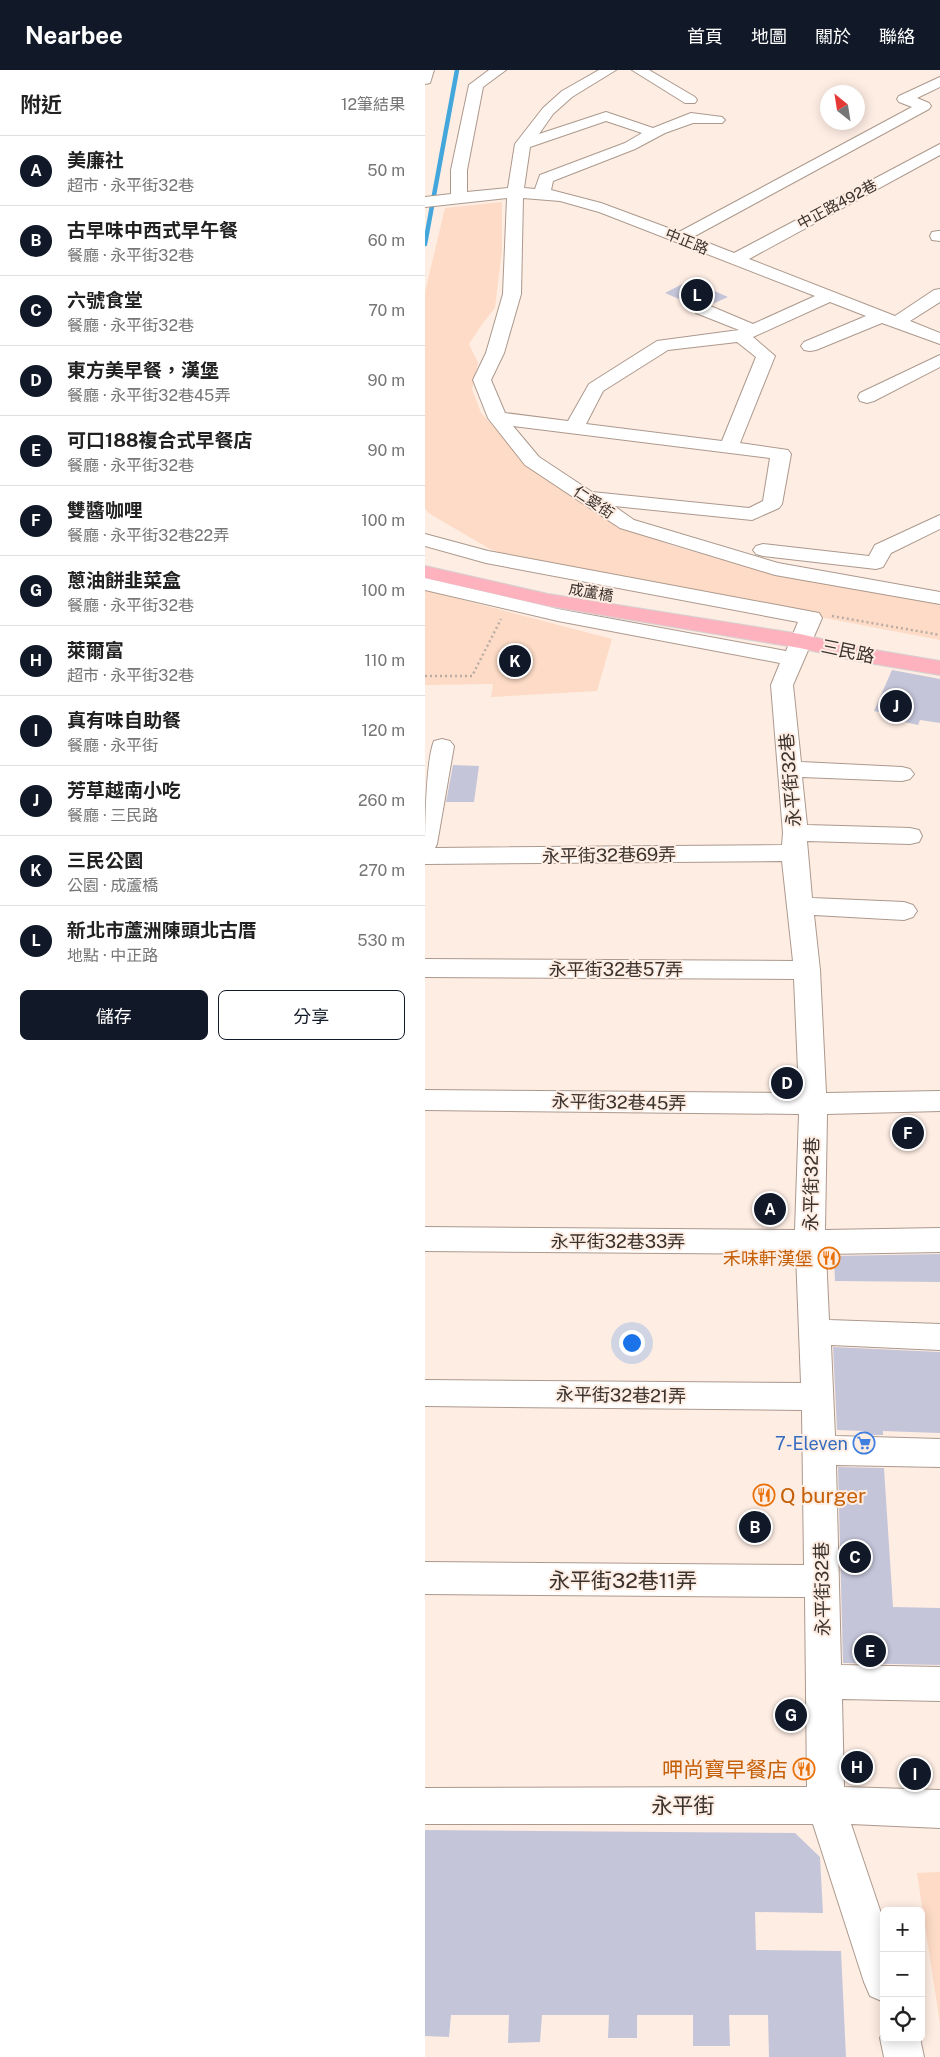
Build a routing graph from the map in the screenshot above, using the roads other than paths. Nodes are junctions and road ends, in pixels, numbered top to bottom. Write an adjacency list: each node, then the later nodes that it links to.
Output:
1 (427, 70): 5 (street)
2 (499, 70): 14 (street)
3 (609, 70): 10 (street)
4 (639, 70): 7 (street)
5 (425, 80)
6 (940, 81): 16 (street)
7 (690, 100)
8 (717, 120): 13 (street)
9 (647, 130): 10 (street)
10 (523, 144): 12 (street, 仁愛街)
11 (940, 149): 17 (street, 中正路492巷)
12 (515, 193): 13 (street, 中正路); 14 (street, 中正路); 28 (street, 仁愛街)
13 (542, 194): 16 (street, 中正路)
14 (459, 198): 15 (street, 中正路)
15 (431, 201)
16 (679, 238): 17 (street, 中正路)
17 (734, 260): 19 (street, 中正路)
18 (940, 294): 22 (street)
19 (828, 297): 21 (street, 中正路); 23 (street)
20 (702, 309): 23 (street)
21 (879, 317): 22 (street, 中正路); 25 (street)
22 (896, 323): 24 (street, 中正路)
23 (747, 333): 29 (street); 30 (street)
24 (940, 339)
25 (810, 346)
26 (940, 360): 27 (street)
27 (867, 397)
28 (497, 418): 29 (street); 31 (street, 仁愛街)
29 (575, 428): 30 (street)
30 (729, 448): 31 (street)
31 (588, 498): 33 (street, 仁愛街)
32 (940, 521): 33 (street)
33 (671, 538): 38 (street, 仁愛街)
34 (425, 540): 40 (street)
35 (425, 558): 39 (main road, 成蘆橋)
36 (425, 572): 39 (main road, 成蘆橋)
37 (425, 584): 40 (street)
38 (940, 598)
39 (758, 628): 40 (main road, 三民路)
40 (799, 643): 41 (main road, 三民路); 42 (main road, 三民路); 44 (street, 永平街32巷)
41 (940, 653)
42 (940, 668)
43 (443, 746): 48 (street)
44 (790, 769): 45 (street); 47 (street, 永平街32巷)
45 (902, 774)
46 (910, 836): 47 (street, 永平街32巷69弄)
47 (794, 843): 49 (street, 永平街32巷69弄); 50 (street, 永平街32巷)
48 (425, 844)
49 (425, 856)
50 (800, 906): 51 (street); 53 (street, 永平街32巷)
51 (903, 910)
52 (425, 968): 53 (street, 永平街32巷57弄)
53 (807, 970): 56 (street, 永平街32巷)
54 (425, 1100): 56 (street, 永平街32巷45弄)
55 (940, 1101): 56 (street, 永平街32巷45弄)
56 (813, 1104): 59 (street, 永平街32巷)
57 (425, 1239): 59 (street, 永平街32巷33弄)
58 (940, 1240): 59 (street, 永平街32巷33弄)
59 (810, 1242): 60 (street, 永平街32巷)
60 (814, 1332): 61 (street); 63 (street, 永平街32巷)
61 (940, 1337)
62 (425, 1393): 63 (street, 永平街32巷21弄)
63 (818, 1397): 64 (street, 永平街32巷)
64 (819, 1450): 65 (street); 67 (street, 永平街32巷)
65 (940, 1453)
66 (425, 1578): 67 (street, 永平街32巷11弄)
67 (822, 1581): 68 (street, 永平街32巷)
68 (824, 1682): 69 (street); 70 (street, 永平街32巷)
69 (940, 1684)
70 (826, 1805): 71 (street, 永平街); 72 (street, 永平街); 73 (street, 永平街32巷)
71 (425, 1806)
72 (940, 1809)
73 (880, 1970)
74 (901, 2042): 75 (street)
75 (905, 2057)

